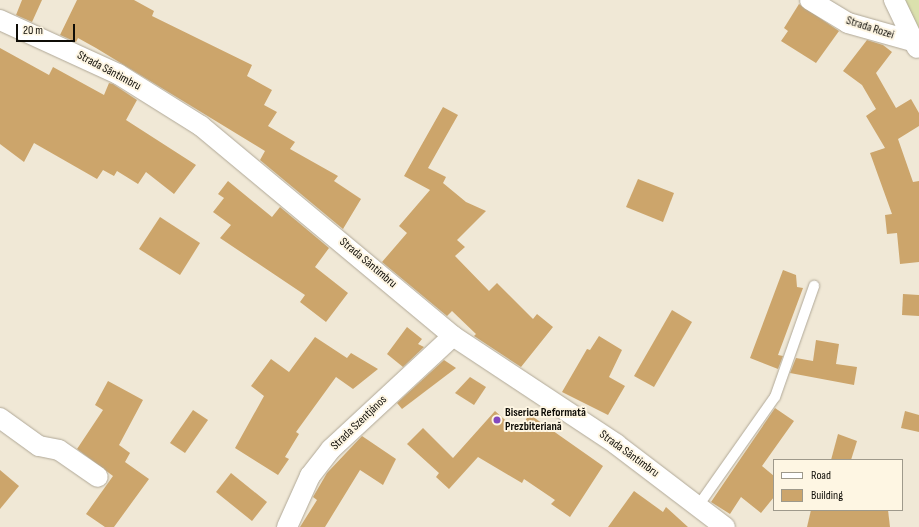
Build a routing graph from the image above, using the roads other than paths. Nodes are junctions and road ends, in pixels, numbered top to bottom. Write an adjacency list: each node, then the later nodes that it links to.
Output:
1 (810, 0): 4 (street, Strada Rozei)
2 (898, 8): 4 (street, Strada Rozei)
3 (0, 20): 6 (street, Strada Sântimbru)
4 (916, 46)
5 (814, 286): 9 (lane)
6 (453, 336): 9 (street, Strada Sântimbru); 10 (street, Strada Szentjános)
7 (0, 418): 8 (street)
8 (98, 477)
9 (698, 506): 11 (street, Strada Sântimbru)
10 (287, 527)
11 (725, 527)

